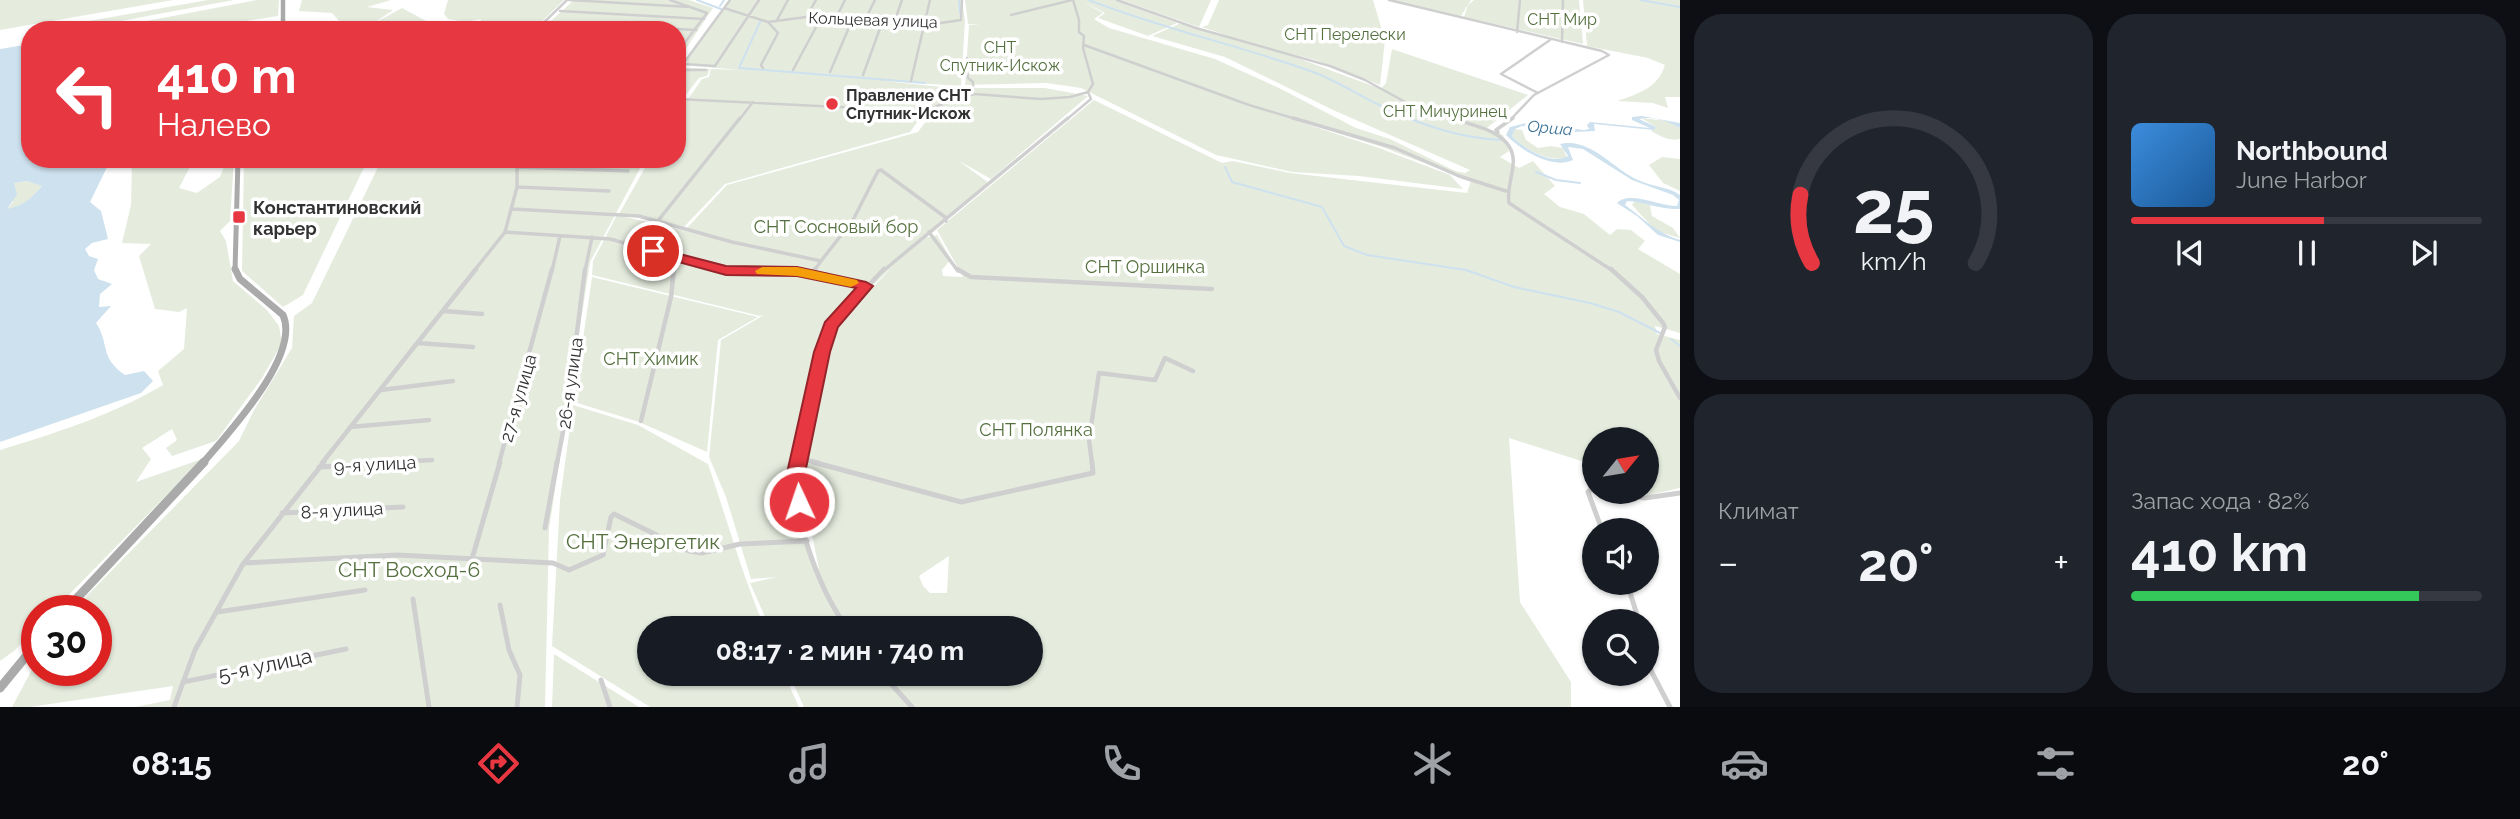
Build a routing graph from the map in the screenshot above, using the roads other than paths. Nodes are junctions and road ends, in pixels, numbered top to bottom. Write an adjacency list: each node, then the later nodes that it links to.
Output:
1 (283, 0): 34 (main road)
2 (568, 0): 19 (street); 35 (street)
3 (630, 0): 20 (street)
4 (670, 0): 21 (street)
5 (730, 0): 22 (street)
6 (760, 0): 24 (street)
7 (788, 0): 36 (street)
8 (816, 0): 28 (street)
9 (845, 0): 27 (street)
10 (875, 0): 30 (street)
11 (902, 0): 33 (street)
12 (930, 0): 38 (street)
13 (962, 0): 38 (street, Кольцевая улица)
14 (1072, 0): 25 (street); 45 (street)
15 (1117, 0): 61 (street)
16 (1389, 0): 41 (street)
17 (1520, 0): 41 (street)
18 (1563, 0): 44 (street)
19 (600, 1): 20 (street)
20 (626, 4): 21 (street)
21 (690, 7): 31 (street)
22 (724, 8): 24 (street, Кольцевая улица); 47 (street)
23 (560, 11): 31 (street)
24 (748, 15): 37 (street, Кольцевая улица); 48 (street)
25 (1011, 15)
26 (822, 16): 27 (street, Кольцевая улица); 28 (street, Кольцевая улица); 52 (street)
27 (837, 16): 29 (street, Кольцевая улица)
28 (807, 17): 36 (street, Кольцевая улица)
29 (853, 17): 30 (street, Кольцевая улица); 53 (street)
30 (866, 18): 32 (street, Кольцевая улица)
31 (704, 19): 40 (street)
32 (883, 19): 33 (street, Кольцевая улица); 54 (street)
33 (895, 20): 38 (street, Кольцевая улица)
34 (283, 21)
35 (546, 21)
36 (776, 21): 37 (street, Кольцевая улица)
37 (768, 22): 49 (street)
38 (925, 23): 55 (street)
39 (686, 29): 40 (street)
40 (696, 30): 43 (street)
41 (1517, 32): 42 (street)
42 (1550, 39): 44 (street); 57 (street)
43 (687, 42)
44 (1562, 42): 57 (street)
45 (1083, 45): 56 (street); 68 (street)
46 (967, 58): 58 (street)
47 (686, 60)
48 (686, 64)
49 (764, 68)
50 (686, 70): 51 (street)
51 (706, 70)
52 (793, 70)
53 (830, 72)
54 (863, 75)
55 (912, 81)
56 (1088, 92): 58 (street); 70 (street)
57 (1538, 93): 61 (street)
58 (973, 94): 60 (street)
59 (686, 99): 60 (street)
60 (753, 102): 71 (street)
61 (1498, 131): 68 (street)
62 (238, 168): 104 (main road)
63 (517, 168): 66 (street)
64 (545, 168): 65 (street)
65 (628, 171)
66 (517, 187): 67 (street); 69 (street)
67 (609, 191)
68 (1506, 191): 88 (street)
69 (512, 209): 71 (street); 72 (street)
70 (946, 221): 73 (street); 77 (street)
71 (657, 222): 77 (street)
72 (505, 232): 74 (street); 81 (street)
73 (929, 232): 79 (street); 80 (street)
74 (560, 236): 75 (street); 101 (street, 27-я улица)
75 (592, 237): 76 (street); 99 (street, 26-я улица)
76 (675, 257): 78 (street); 90 (street)
77 (821, 261): 78 (street)
78 (812, 274): 79 (street)
79 (866, 286): 92 (street)
80 (1212, 289)
81 (443, 311): 82 (street); 83 (street)
82 (482, 314)
83 (418, 342): 84 (street); 87 (street)
84 (473, 347)
85 (1194, 371): 92 (street)
86 (453, 381): 87 (street)
87 (380, 390): 91 (street)
88 (1680, 398)
89 (429, 421): 91 (street)
90 (641, 421)
91 (351, 428): 94 (street)
92 (800, 454): 100 (street)
93 (432, 460): 94 (street, 9-я улица)
94 (319, 467): 98 (street)
95 (1680, 493): 96 (street)
96 (1659, 496)
97 (403, 507): 98 (street, 8-я улица)
98 (282, 513): 102 (street)
99 (544, 528)
100 (807, 541): 101 (street); 108 (street)
101 (472, 559): 102 (street)
102 (243, 564): 107 (street)
103 (365, 590): 107 (street)
104 (80, 595)
105 (413, 599): 117 (street)
106 (500, 605): 118 (street)
107 (216, 612): 112 (street)
108 (838, 616)
109 (346, 649): 112 (street, 5-я улица)
110 (21, 662): 115 (main road)
111 (601, 680): 119 (street)
112 (183, 682): 116 (street)
113 (893, 686): 120 (street)
114 (1659, 686): 121 (street)
115 (0, 688)
116 (174, 707)
117 (429, 707)
118 (517, 707)
119 (610, 707)
120 (912, 707)
121 (1670, 707)

